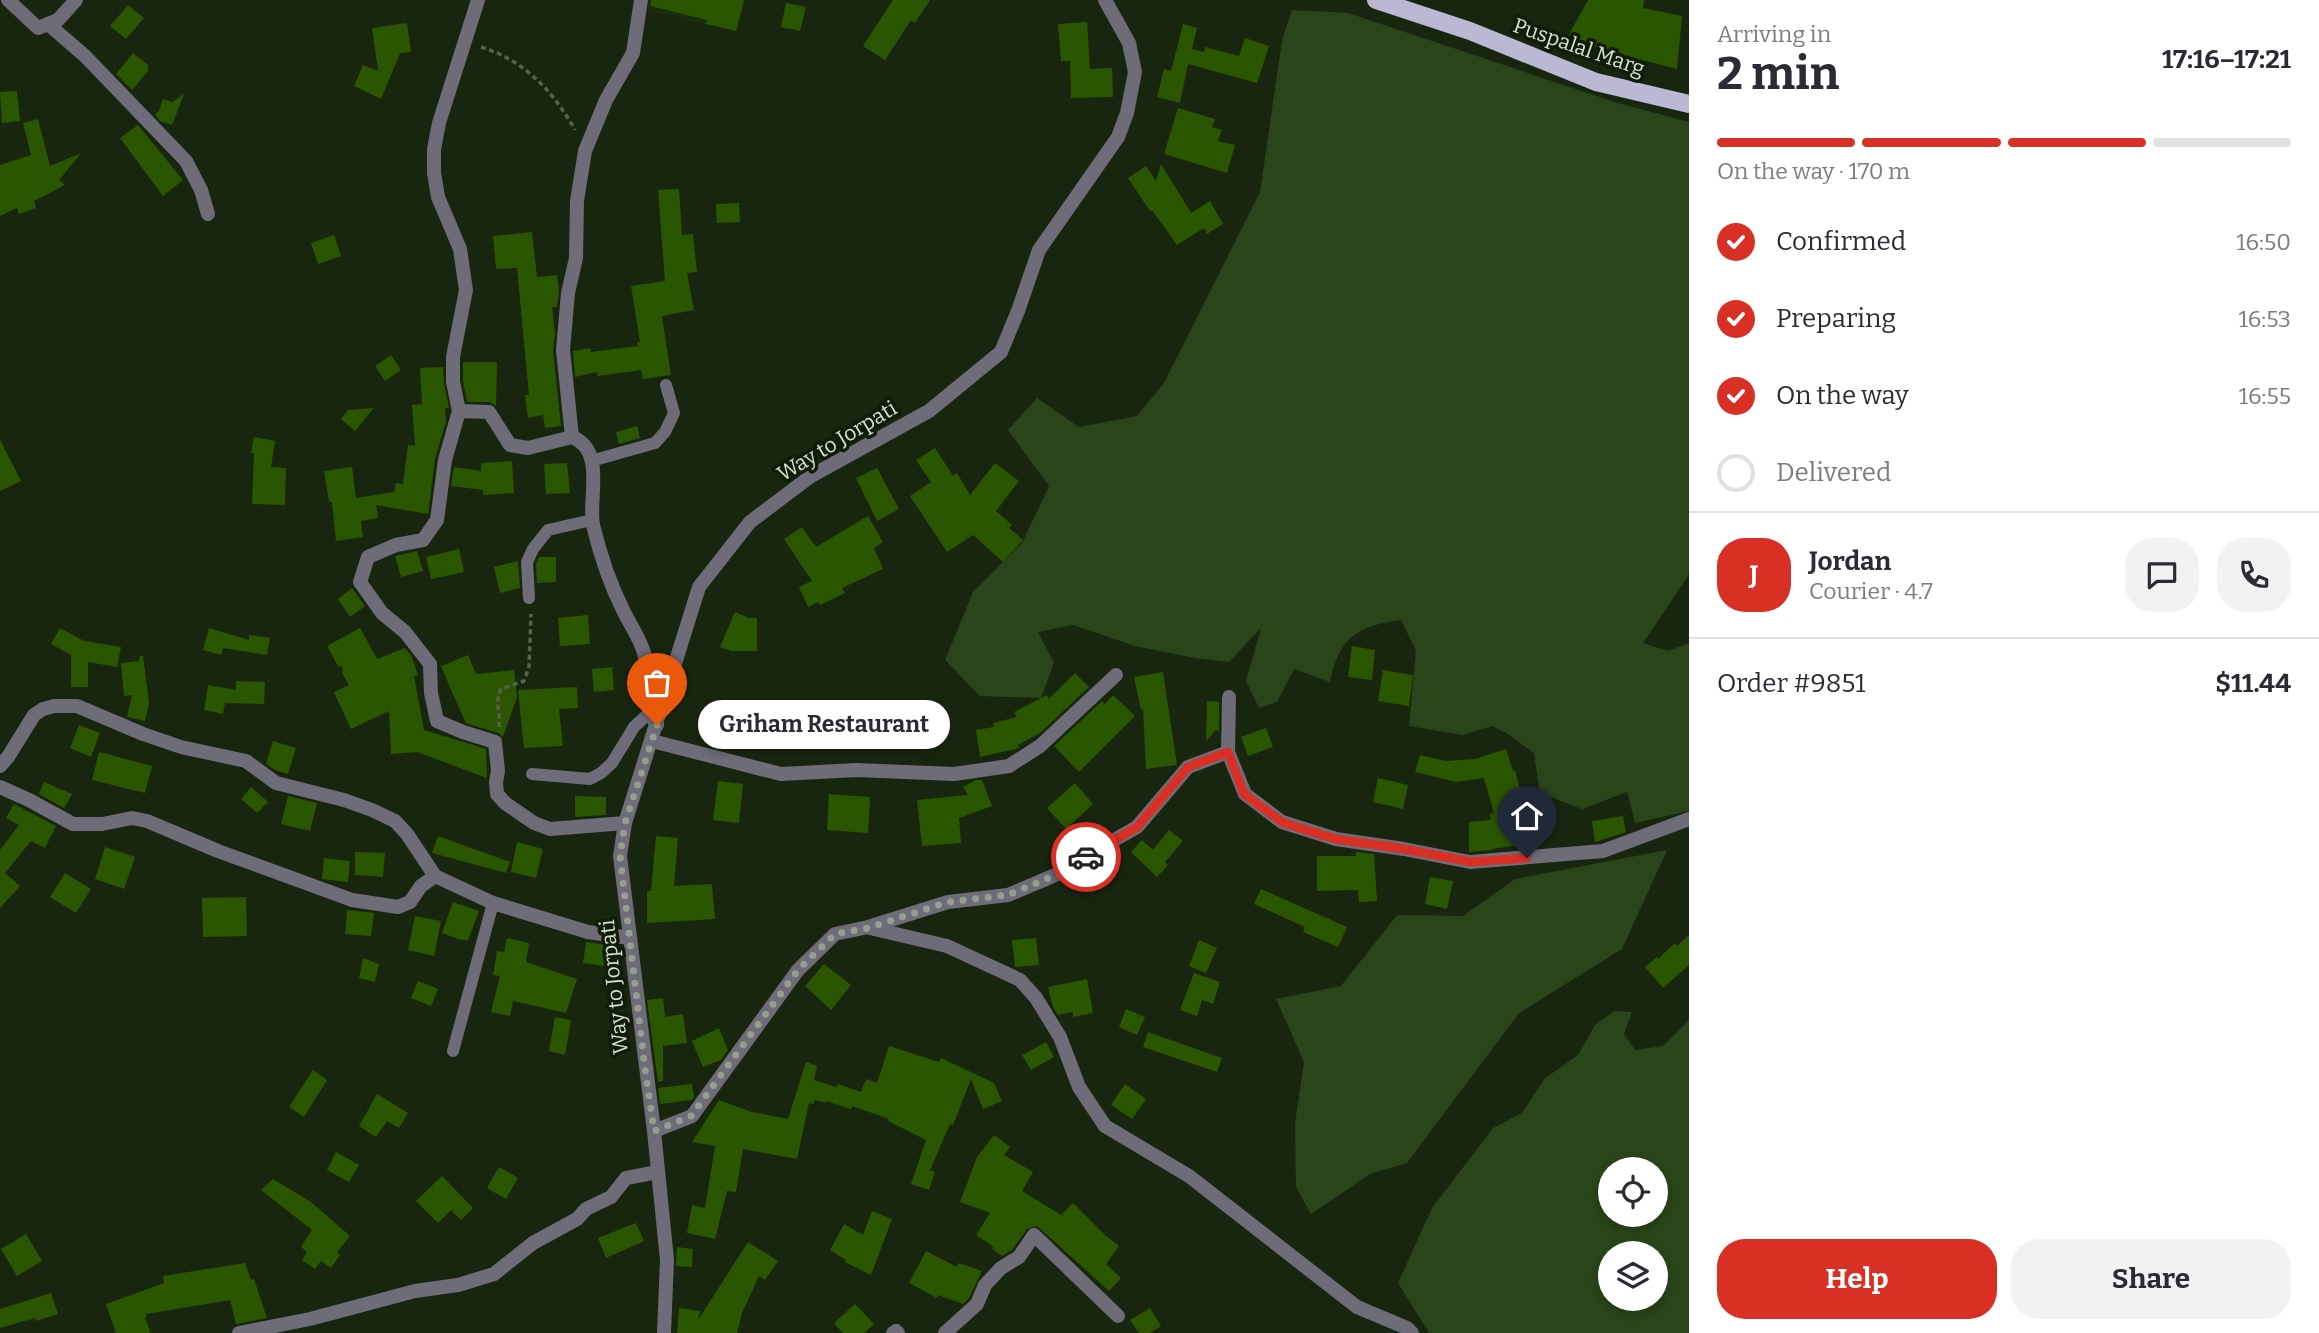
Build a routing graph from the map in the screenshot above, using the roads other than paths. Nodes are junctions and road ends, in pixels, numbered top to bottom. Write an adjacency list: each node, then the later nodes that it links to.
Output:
1 (8, 0): 7 (street)
2 (76, 0): 7 (street)
3 (478, 0): 11 (street)
4 (641, 0): 12 (street)
5 (1105, 0): 18 (street, Way to Jorpati)
6 (1376, 0): 8 (main road, Puspalal Marg)
7 (48, 24): 9 (street)
8 (1689, 104)
9 (208, 214)
10 (666, 385): 13 (lane)
11 (459, 411): 12 (street); 25 (street)
12 (572, 437): 13 (street)
13 (591, 461): 14 (street)
14 (592, 520): 15 (lane); 18 (street)
15 (530, 598)
16 (1116, 675): 19 (street)
17 (1229, 697): 20 (street)
18 (653, 719): 19 (street, Way to Jorpati); 22 (lane)
19 (652, 741): 25 (street, Way to Jorpati)
20 (1228, 752): 24 (street); 28 (street)
21 (0, 766): 26 (street)
22 (532, 774)
23 (0, 787): 26 (street)
24 (1689, 819)
25 (625, 823): 29 (street, Way to Jorpati)
26 (435, 876): 27 (street)
27 (493, 903): 29 (street); 30 (lane)
28 (868, 928): 31 (street); 37 (street)
29 (630, 938): 31 (street, Way to Jorpati)
30 (453, 1051)
31 (654, 1131): 32 (street, Way to Jorpati)
32 (658, 1172): 34 (street); 35 (street, Way to Jorpati)
33 (1118, 1316): 36 (street)
34 (239, 1333)
35 (664, 1333)
36 (945, 1333)
37 (1412, 1333)

